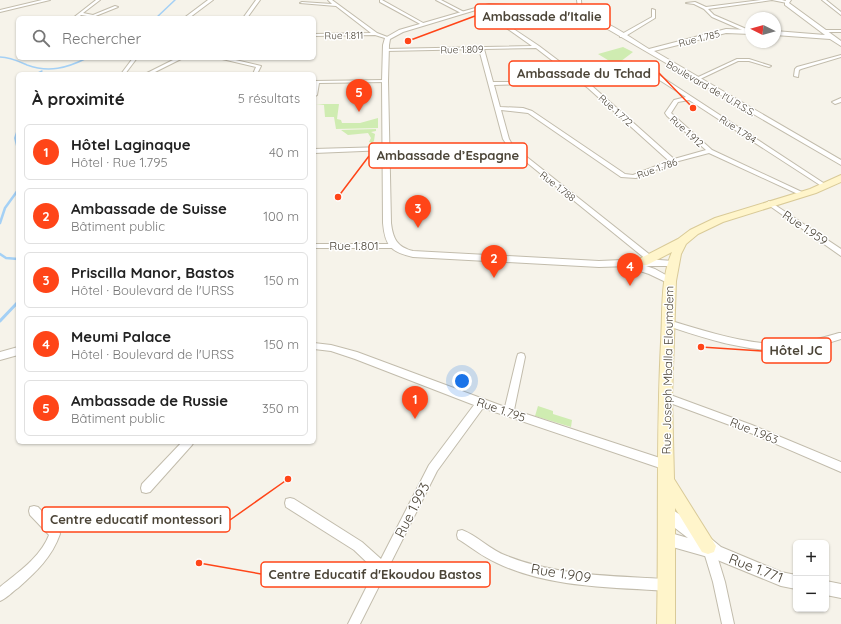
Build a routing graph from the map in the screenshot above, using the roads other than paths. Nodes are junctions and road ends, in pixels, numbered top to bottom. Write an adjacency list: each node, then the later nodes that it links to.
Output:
1 (48, 0): 23 (street)
2 (98, 0): 25 (street)
3 (211, 0): 28 (street)
4 (258, 0): 29 (street)
5 (330, 0): 16 (street)
6 (438, 0): 24 (street)
7 (540, 0): 19 (street)
8 (579, 0): 27 (street)
9 (770, 0): 20 (street)
10 (774, 0): 13 (street)
11 (824, 0): 22 (street)
12 (381, 1): 30 (street)
13 (788, 1): 32 (street)
14 (302, 3): 16 (street)
15 (688, 3): 20 (street)
16 (335, 4): 36 (street)
17 (479, 6): 19 (street, Boulevard de l'U.R.S.S.); 24 (street, Boulevard de l'U.R.S.S.); 42 (street, Rue 1.772)
18 (116, 7): 25 (street)
19 (543, 8): 27 (street, Boulevard de l'U.R.S.S.)
20 (705, 8): 31 (street)
21 (653, 10): 38 (street)
22 (839, 10): 26 (street)
23 (0, 11)
24 (462, 12): 30 (street, Boulevard de l'U.R.S.S.)
25 (79, 14)
26 (841, 14)
27 (581, 15): 38 (street, Boulevard de l'U.R.S.S.)
28 (189, 16)
29 (246, 16)
30 (423, 24): 40 (street, Boulevard de l'U.R.S.S.)
31 (745, 30)
32 (824, 31): 33 (street); 39 (street)
33 (841, 31)
34 (745, 32): 45 (street, Rue 1.785)
35 (781, 33): 39 (street)
36 (375, 34): 37 (street, Rue 1.811); 40 (street)
37 (316, 35)
38 (622, 36): 45 (street, Boulevard de l'U.R.S.S.)
39 (830, 37): 41 (street)
40 (388, 38): 44 (street)
41 (841, 44)
42 (537, 47): 43 (street, Rue 1.809); 66 (street, Rue 1.772)
43 (481, 48): 44 (street, Rue 1.809); 60 (street, Rue 1.788)
44 (386, 50): 57 (street)
45 (648, 51): 56 (street, Boulevard de l'U.R.S.S.)
46 (841, 56): 55 (street)
47 (134, 60): 51 (street)
48 (177, 60): 52 (street)
49 (229, 60): 53 (street)
50 (770, 66): 56 (street)
51 (124, 72)
52 (151, 72)
53 (256, 72)
54 (652, 73): 61 (street, Rue 1.784)
55 (796, 76)
56 (696, 79): 67 (street, Boulevard de l'U.R.S.S.)
57 (385, 81): 58 (street); 63 (street)
58 (316, 82)
59 (526, 83): 60 (street)
60 (491, 84): 62 (street, Rue 1.788)
61 (690, 98): 65 (street, Rue 1.912); 69 (street, Rue 1.784)
62 (498, 108): 66 (street, Rue 1.786); 76 (street, Rue 1.788)
63 (385, 149): 64 (street); 74 (street)
64 (316, 151)
65 (710, 151): 66 (street, Rue 1.786); 70 (street)
66 (673, 161)
67 (841, 163)
68 (841, 178): 69 (main road)
69 (825, 186): 70 (main road)
70 (802, 194): 71 (main road)
71 (768, 203): 72 (main road); 75 (street, Rue 1.959)
72 (682, 242): 76 (main road); 78 (main road, Rue Joseph Mballa Eloumdem)
73 (316, 246): 74 (street, Rue 1.801)
74 (393, 246): 77 (street)
75 (841, 253)
76 (647, 260): 77 (street); 78 (street)
77 (630, 264): 79 (street)
78 (673, 264): 79 (main road, Rue Joseph Mballa Eloumdem)
79 (670, 281): 80 (main road, Rue Joseph Mballa Eloumdem)
80 (668, 323): 81 (street); 86 (main road, Rue Joseph Mballa Eloumdem)
81 (839, 336)
82 (316, 346): 87 (street, Rue 1.795)
83 (16, 352): 84 (street)
84 (0, 356)
85 (521, 357): 88 (street)
86 (665, 397): 90 (street, Rue 1.963); 91 (main road, Rue Joseph Mballa Eloumdem)
87 (481, 403): 88 (street, Rue 1.795); 99 (street, Rue 1.993)
88 (509, 412): 91 (street, Rue 1.795)
89 (187, 444): 92 (street)
90 (841, 467)
91 (666, 472): 95 (main road, Rue Joseph Mballa Eloumdem); 98 (main road)
92 (146, 488)
93 (290, 503): 99 (street)
94 (34, 511): 104 (street)
95 (667, 514): 97 (main road, Rue Joseph Mballa Eloumdem); 98 (street, Rue 1.771)
96 (462, 535): 101 (street, Rue 1.909)
97 (667, 540): 98 (street, Rue 1.771); 101 (main road, Rue Joseph Mballa Eloumdem)
98 (711, 550): 100 (street, Rue 1.771); 107 (street)
99 (382, 568): 105 (street, Rue 1.993)
100 (793, 581)
101 (667, 585): 106 (main road, Rue Joseph Mballa Eloumdem)
102 (829, 589): 103 (street)
103 (841, 591)
104 (0, 595)
105 (354, 624)
106 (666, 624)
107 (728, 624)

